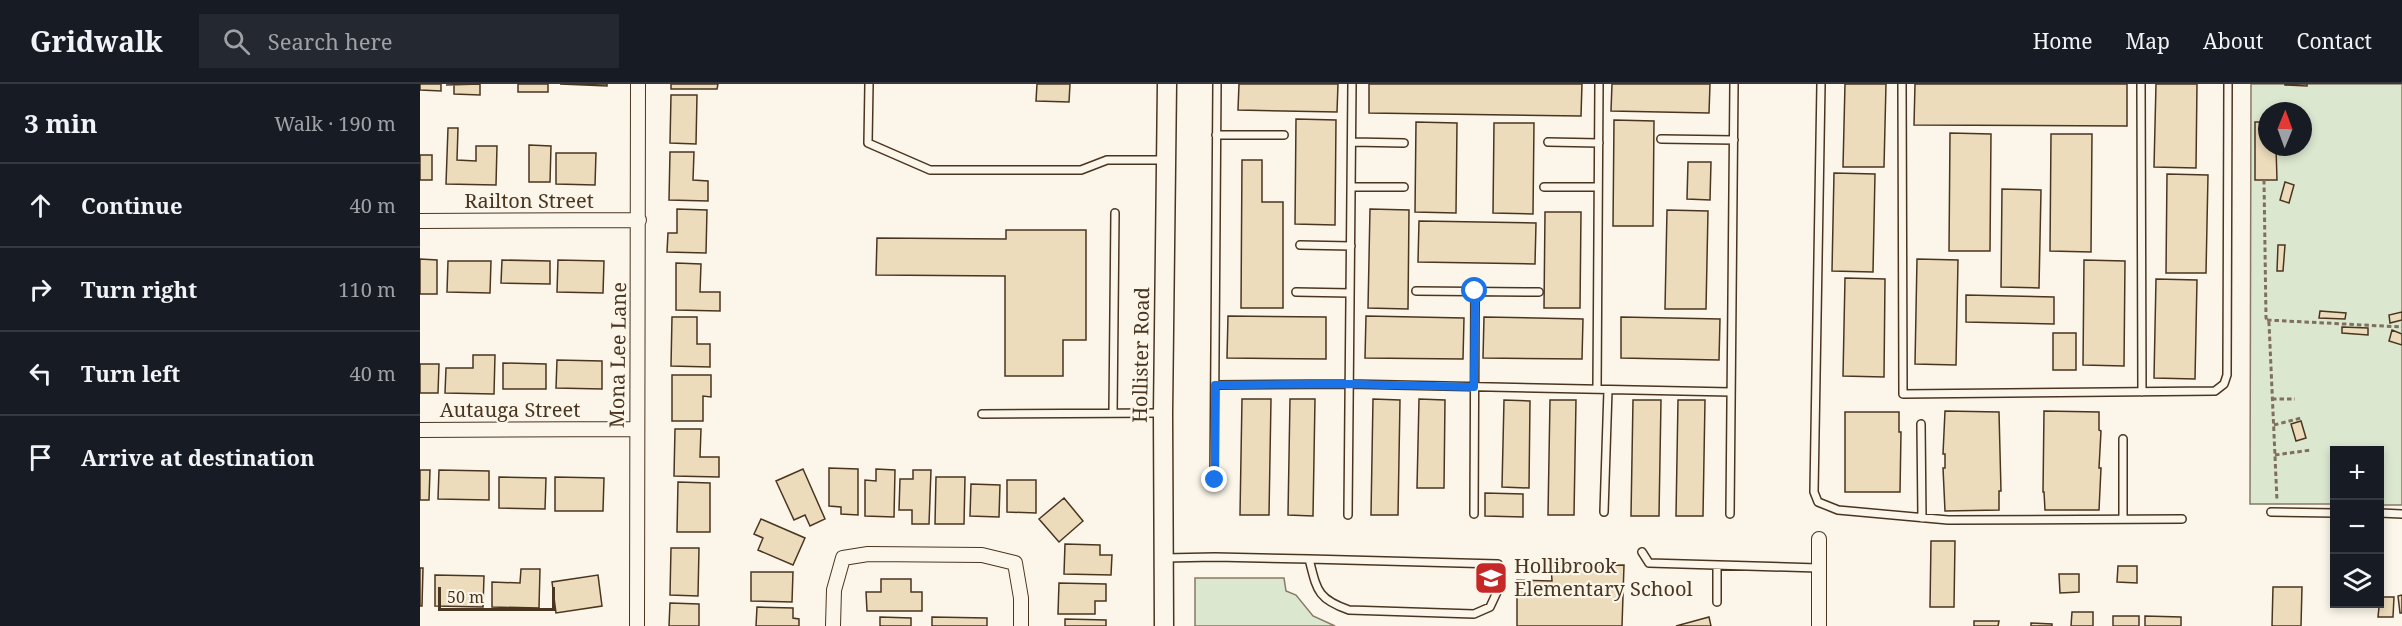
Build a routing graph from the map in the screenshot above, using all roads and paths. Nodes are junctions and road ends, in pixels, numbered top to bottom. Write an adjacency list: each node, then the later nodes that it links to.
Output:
1 (638, 84): 27 (street, Mona Lee Lane)
2 (869, 84): 20 (lane)
3 (1167, 84): 20 (street, Hollister Road)
4 (1217, 84): 12 (lane)
5 (1352, 84): 16 (lane)
6 (1599, 84): 19 (lane)
7 (1734, 84): 15 (lane)
8 (1821, 84): 67 (lane)
9 (1902, 84): 44 (lane)
10 (2141, 84): 44 (lane)
11 (2228, 84): 44 (lane)
12 (1216, 135): 13 (lane); 39 (lane)
13 (1284, 135)
14 (1661, 139): 15 (lane)
15 (1734, 140): 43 (lane)
16 (1352, 142): 18 (lane); 22 (lane)
17 (1548, 142): 19 (lane)
18 (1404, 143)
19 (1599, 143): 25 (lane)
20 (1166, 160): 48 (street, Hollister Road)
21 (2264, 180): 36 (path)
22 (1351, 187): 23 (lane); 30 (lane)
23 (1404, 187)
24 (1544, 187): 25 (lane)
25 (1598, 187): 41 (lane)
26 (1115, 213): 47 (lane)
27 (639, 220): 28 (street, Railton Street); 53 (street, Mona Lee Lane)
28 (420, 221)
29 (1300, 245): 30 (lane)
30 (1351, 246): 35 (lane)
31 (1416, 291): 32 (lane)
32 (1475, 291): 34 (lane); 40 (lane)
33 (1296, 292): 35 (lane)
34 (1539, 292)
35 (1350, 293): 38 (lane)
36 (2267, 320): 37 (path); 45 (path)
37 (2402, 327)
38 (1349, 384): 39 (lane); 40 (lane); 66 (lane)
39 (1215, 385): 58 (lane)
40 (1474, 387): 41 (lane); 63 (lane)
41 (1597, 389): 42 (lane)
42 (1608, 390): 43 (lane); 59 (lane)
43 (1731, 392): 64 (lane)
44 (2142, 392)
45 (2272, 399): 46 (path); 52 (path)
46 (2295, 399)
47 (1113, 413): 48 (lane); 49 (lane)
48 (1163, 413): 72 (street, Hollister Road)
49 (982, 414)
50 (2301, 418): 52 (path)
51 (1921, 424): 67 (lane)
52 (2274, 425): 57 (path)
53 (637, 429): 54 (street, Autauga Street); 77 (street, Mona Lee Lane)
54 (420, 430)
55 (2123, 439): 68 (lane)
56 (2311, 450): 57 (path)
57 (2275, 455): 60 (path)
58 (1215, 480)
59 (1604, 512)
60 (2275, 512): 61 (lane)
61 (2330, 513)
62 (2384, 513): 65 (lane)
63 (1474, 514)
64 (1730, 514)
65 (2402, 514)
66 (1348, 515)
67 (1922, 518): 68 (lane)
68 (2123, 519): 69 (lane)
69 (2182, 519)
70 (1819, 539): 75 (street)
71 (1642, 552): 74 (lane)
72 (1164, 558): 73 (lane); 80 (street, Hollister Road)
73 (1309, 559): 73 (lane)
74 (1717, 565): 75 (lane); 76 (lane)
75 (1818, 568): 81 (street)
76 (1717, 602)
77 (637, 626)
78 (833, 626): 79 (street)
79 (1021, 626)
80 (1164, 626)
81 (1819, 626)

